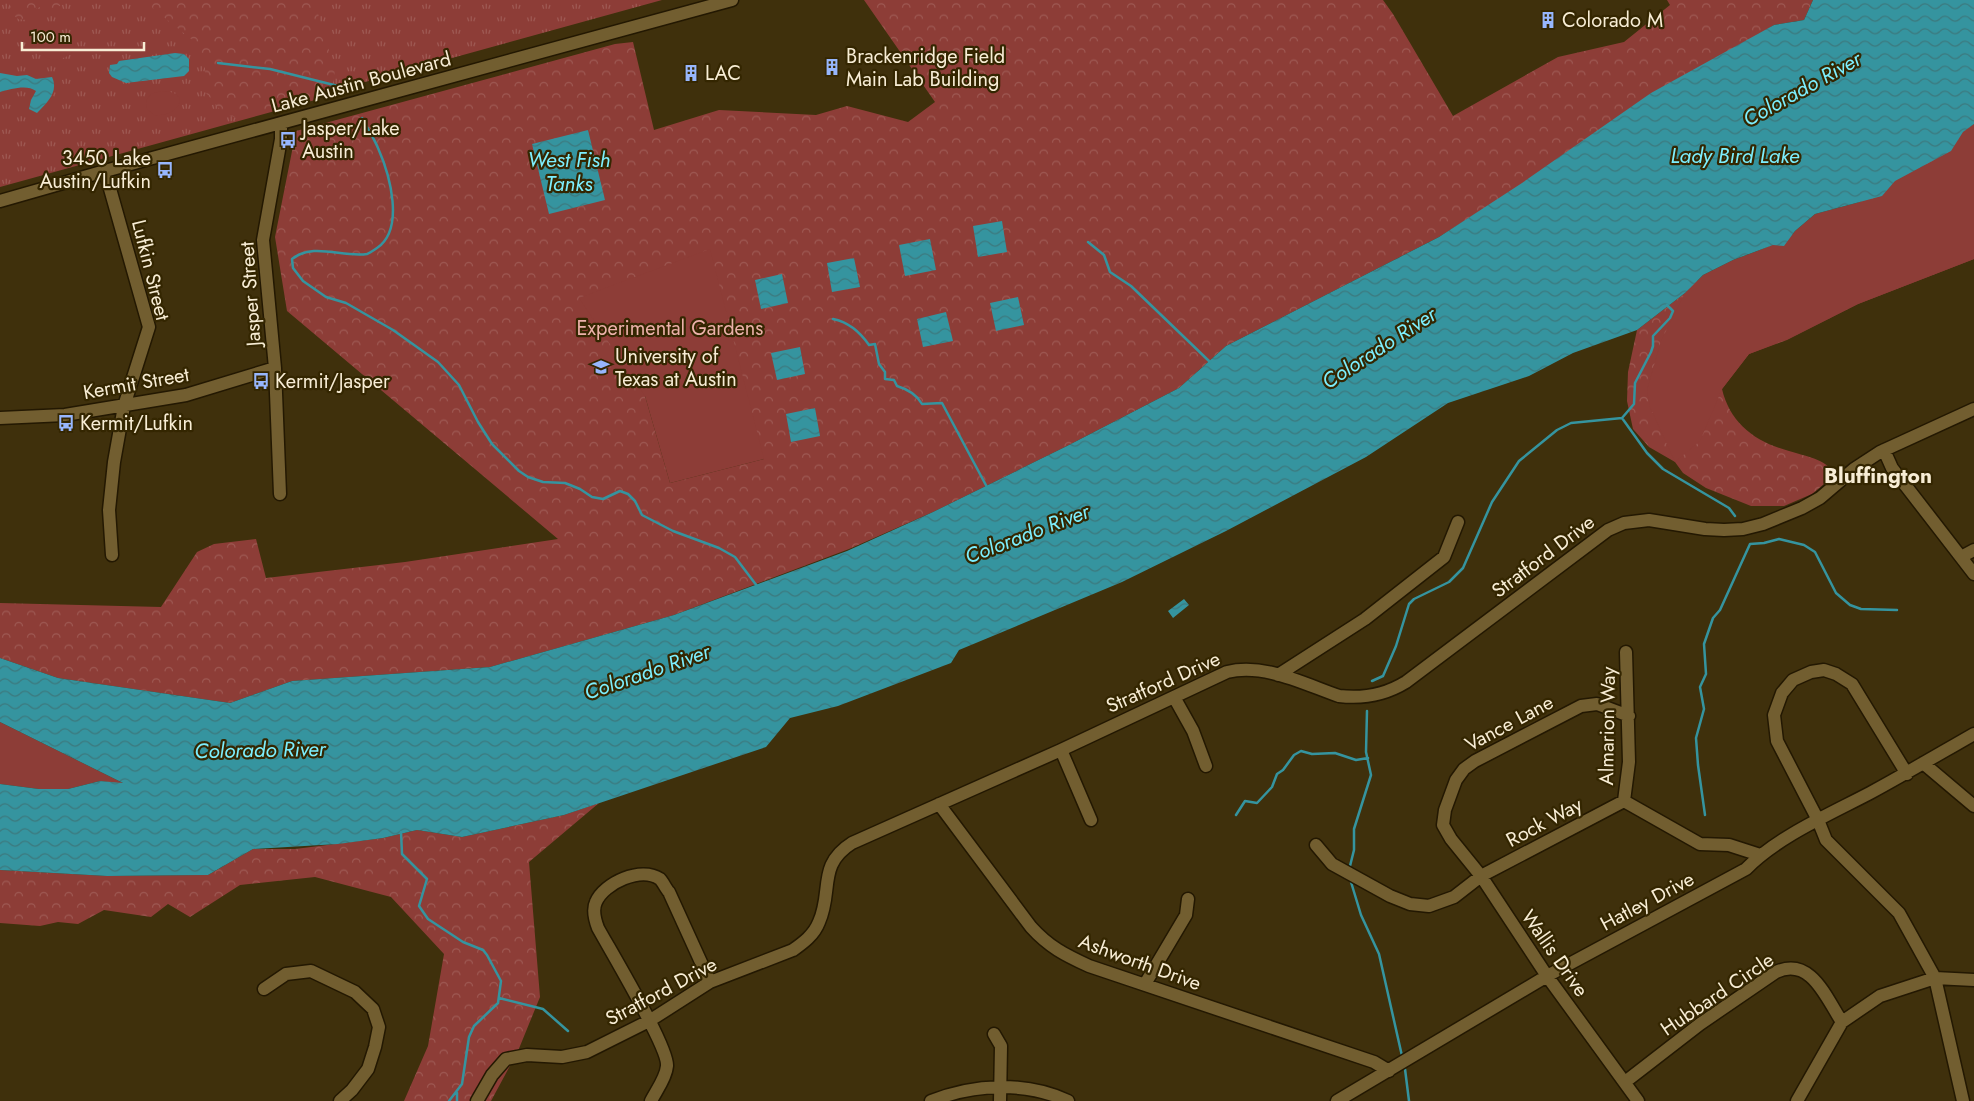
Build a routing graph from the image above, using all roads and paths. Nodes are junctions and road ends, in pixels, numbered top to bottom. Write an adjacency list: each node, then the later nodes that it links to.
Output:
1 (732, 0): 2 (street, Lake Austin Boulevard)
2 (281, 123): 3 (street, Lake Austin Boulevard); 5 (street, Jasper Street)
3 (105, 171): 4 (street, Lake Austin Boulevard); 6 (street, Lufkin Street)
4 (0, 201)
5 (275, 368): 6 (street, Kermit Street); 10 (street, Jasper Street)
6 (124, 406): 8 (street, Kermit Street); 13 (street, Lufkin Street)
7 (1974, 409): 9 (street, Stratford Drive)
8 (0, 418)
9 (1884, 450): 14 (street); 17 (street, Stratford Drive)
10 (280, 494)
11 (1458, 522): 17 (street)
12 (1974, 550): 14 (street)
13 (112, 555)
14 (1961, 557): 15 (street)
15 (1974, 574)
16 (1626, 652): 19 (street, Almarion Way)
17 (1278, 675): 18 (street, Stratford Drive)
18 (1174, 697): 21 (street, Stratford Drive); 23 (street)
19 (1629, 716): 25 (street, Almarion Way); 30 (street, Vance Lane)
20 (1974, 734): 22 (street, Hatley Drive)
21 (1061, 750): 26 (street, Stratford Drive); 28 (street)
22 (1923, 763): 24 (street, Hatley Drive); 27 (street)
23 (1206, 766)
24 (1907, 774): 29 (street, Hatley Drive); 29 (street)
25 (1624, 801): 32 (street, Almarion Way); 33 (street, Rock Way)
26 (939, 804): 38 (street, Stratford Drive); 39 (street, Ashworth Drive)
27 (1974, 806)
28 (1091, 820)
29 (1818, 820): 32 (street, Hatley Drive); 36 (street)
30 (1443, 825): 33 (street, Wallis Drive)
31 (1316, 845): 33 (street, Rock Way)
32 (1760, 855): 35 (street, Hatley Drive)
33 (1481, 876): 35 (street, Wallis Drive)
34 (1188, 899): 39 (street)
35 (1547, 976): 44 (street, Hatley Drive); 45 (street, Wallis Drive)
36 (1935, 978): 37 (street); 42 (street); 56 (street)
37 (1974, 980)
38 (710, 982): 41 (street, Stratford Drive); 41 (street)
39 (1145, 984): 44 (street, Ashworth Drive)
40 (264, 989): 47 (street)
41 (649, 1021): 48 (street, Stratford Drive); 49 (street)
42 (1842, 1022): 45 (street, Hubbard Circle); 55 (street)
43 (994, 1034): 46 (street)
44 (1389, 1071): 53 (street, Hatley Drive)
45 (1625, 1082): 54 (street, Wallis Drive)
46 (1000, 1086): 50 (street); 51 (street); 52 (street)
47 (340, 1101)
48 (478, 1101)
49 (651, 1101)
50 (931, 1101)
51 (1000, 1101)
52 (1068, 1101)
53 (1337, 1101)
54 (1638, 1101)
55 (1797, 1101)
56 (1964, 1101)

